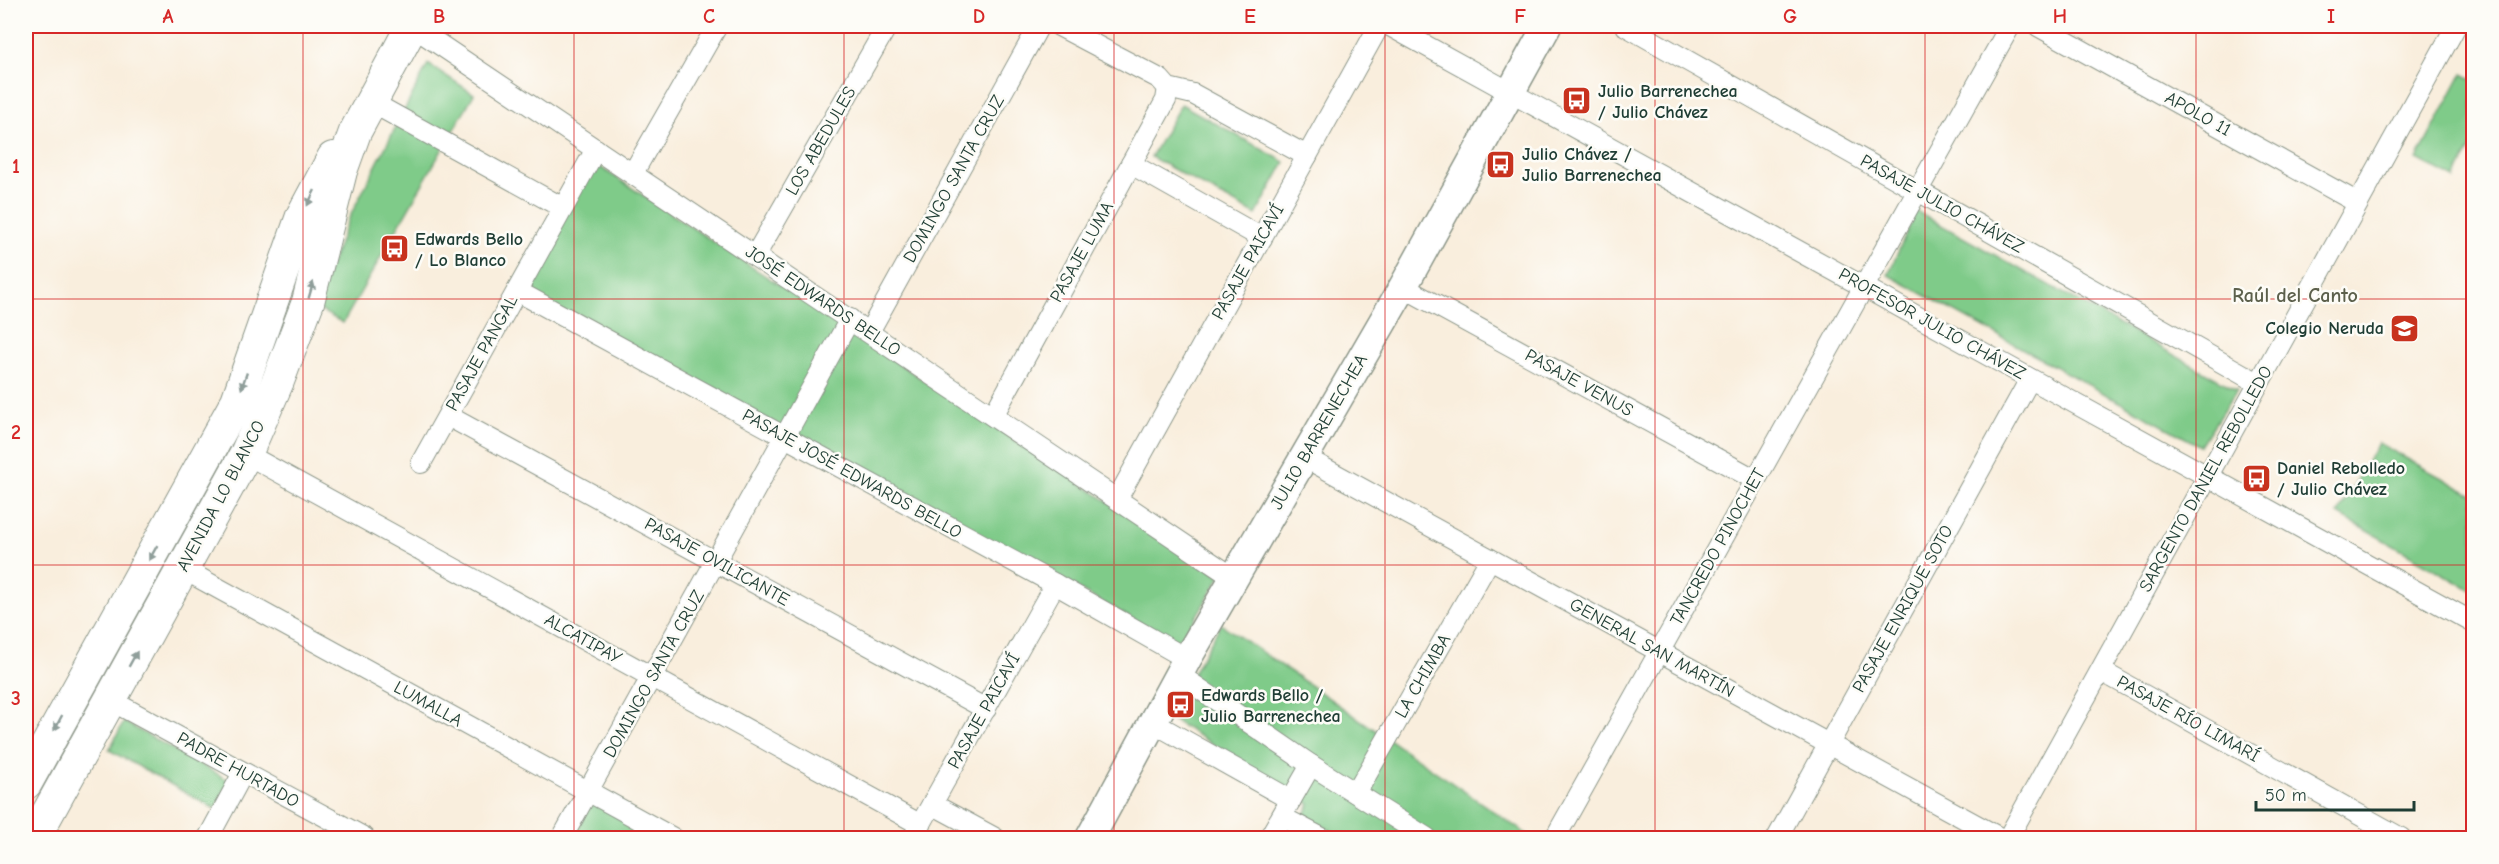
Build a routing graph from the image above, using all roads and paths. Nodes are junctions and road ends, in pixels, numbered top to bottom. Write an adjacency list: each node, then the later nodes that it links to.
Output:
1 (412, 26): 15 (main road, AVENIDA LO BLANCO); 17 (street, JOSÉ EDWARDS BELLO)
2 (717, 26): 20 (street)
3 (886, 26): 25 (street, LOS ABEDULES)
4 (1039, 26): 30 (street, DOMINGO SANTA CRUZ)
5 (1059, 26): 13 (street)
6 (1379, 26): 18 (street, PASAJE PAICAVÍ)
7 (1390, 26): 14 (street, PROFESOR JULIO CHÁVEZ)
8 (1548, 26): 14 (street, JULIO BARRENECHEA)
9 (1626, 26): 21 (street, PASAJE JULIO CHÁVEZ)
10 (2010, 26): 21 (street, TANCREDO PINOCHET)
11 (2038, 26): 22 (street, APOLO 11)
12 (2447, 29): 22 (street, SARGENTO DANIEL REBOLLEDO)
13 (1168, 88): 18 (street); 19 (street, PASAJE LUMA)
14 (1510, 92): 26 (street, JULIO BARRENECHEA); 27 (street, PROFESOR JULIO CHÁVEZ)
15 (371, 102): 16 (main road, AVENIDA LO BLANCO); 23 (street)
16 (355, 132): 36 (main road, AVENIDA LO BLANCO, one-way to 16); 58 (main road, AVENIDA LO BLANCO, one-way to 58)
17 (596, 148): 20 (street, JOSÉ EDWARDS BELLO); 23 (street, PASAJE PANGAL)
18 (1307, 156): 24 (street, PASAJE PAICAVÍ)
19 (1131, 164): 24 (street); 34 (street, PASAJE LUMA)
20 (633, 173): 25 (street, JOSÉ EDWARDS BELLO)
21 (1918, 190): 27 (street, TANCREDO PINOCHET); 32 (street, PASAJE JULIO CHÁVEZ)
22 (2358, 203): 32 (street, SARGENTO DANIEL REBOLLEDO)
23 (563, 208): 28 (street, PASAJE PANGAL)
24 (1262, 238): 41 (street, PASAJE PAICAVÍ)
25 (755, 256): 29 (street, JOSÉ EDWARDS BELLO)
26 (1403, 287): 37 (street, JULIO BARRENECHEA); 40 (street, PASAJE VENUS)
27 (1864, 287): 31 (street, PROFESOR JULIO CHÁVEZ); 40 (street, TANCREDO PINOCHET)
28 (517, 291): 33 (street, PASAJE PANGAL); 35 (street, PASAJE JOSÉ EDWARDS BELLO)
29 (850, 320): 30 (street, JOSÉ EDWARDS BELLO); 35 (street, DOMINGO SANTA CRUZ)
30 (869, 332): 34 (street, JOSÉ EDWARDS BELLO)
31 (2030, 379): 39 (street, PROFESOR JULIO CHÁVEZ); 55 (street, PASAJE ENRIQUE SOTO)
32 (2258, 383): 39 (street, SARGENTO DANIEL REBOLLEDO)
33 (448, 416): 38 (street, PASAJE PANGAL); 43 (street, PASAJE OVILICANTE)
34 (993, 416): 41 (street, JOSÉ EDWARDS BELLO)
35 (785, 437): 43 (street, DOMINGO SANTA CRUZ); 46 (street, PASAJE JOSÉ EDWARDS BELLO)
36 (246, 454): 44 (main road, AVENIDA LO BLANCO); 51 (street, ALCATIPAY)
37 (1304, 457): 42 (street, GENERAL SAN MARTÍN); 45 (street, JULIO BARRENECHEA)
38 (422, 463)
39 (2207, 476): 47 (street, PROFESOR JULIO CHÁVEZ); 50 (street, SARGENTO DANIEL REBOLLEDO)
40 (1756, 480): 48 (street, TANCREDO PINOCHET)
41 (1117, 499): 45 (street, JOSÉ EDWARDS BELLO)
42 (1490, 560): 48 (street, GENERAL SAN MARTÍN); 60 (street, LA CHIMBA)
43 (716, 562): 51 (street, DOMINGO SANTA CRUZ); 53 (street, PASAJE OVILICANTE)
44 (183, 569): 52 (main road, AVENIDA LO BLANCO, one-way to 44); 59 (street, LUMALLA)
45 (1234, 578): 49 (street, JULIO BARRENECHEA)
46 (1055, 584): 49 (street, PASAJE JOSÉ EDWARDS BELLO); 53 (street, PASAJE PAICAVÍ)
47 (2474, 624)
48 (1659, 652): 55 (street, GENERAL SAN MARTÍN); 74 (street, TANCREDO PINOCHET)
49 (1182, 666): 54 (street, JULIO BARRENECHEA); 56 (street)
50 (2100, 670): 77 (street, SARGENTO DANIEL REBOLLEDO); 78 (street, PASAJE RÍO LIMARÍ)
51 (652, 677): 59 (street, DOMINGO SANTA CRUZ); 63 (street, ALCATIPAY)
52 (110, 700): 57 (street, PADRE HURTADO); 64 (main road, AVENIDA LO BLANCO)
53 (986, 708): 61 (street, PASAJE PAICAVÍ)
54 (1152, 722): 62 (street); 70 (street, JULIO BARRENECHEA)
55 (1828, 744): 75 (street, PASAJE ENRIQUE SOTO); 76 (street, GENERAL SAN MARTÍN)
56 (1311, 765): 60 (street); 62 (street)
57 (243, 773): 65 (street); 66 (street, PADRE HURTADO)
58 (26, 783)
59 (588, 792): 67 (street, DOMINGO SANTA CRUZ); 68 (street, LUMALLA)
60 (1356, 794): 73 (street)
61 (932, 804): 63 (street, PASAJE PAICAVÍ); 69 (street)
62 (1286, 808): 71 (street); 72 (street)
63 (917, 832)
64 (34, 838)
65 (208, 838)
66 (365, 838)
67 (562, 838)
68 (673, 838)
69 (995, 838)
70 (1090, 838)
71 (1269, 838)
72 (1322, 838)
73 (1426, 838)
74 (1555, 838)
75 (1777, 838)
76 (2000, 838)
77 (2008, 838)
78 (2401, 838)

